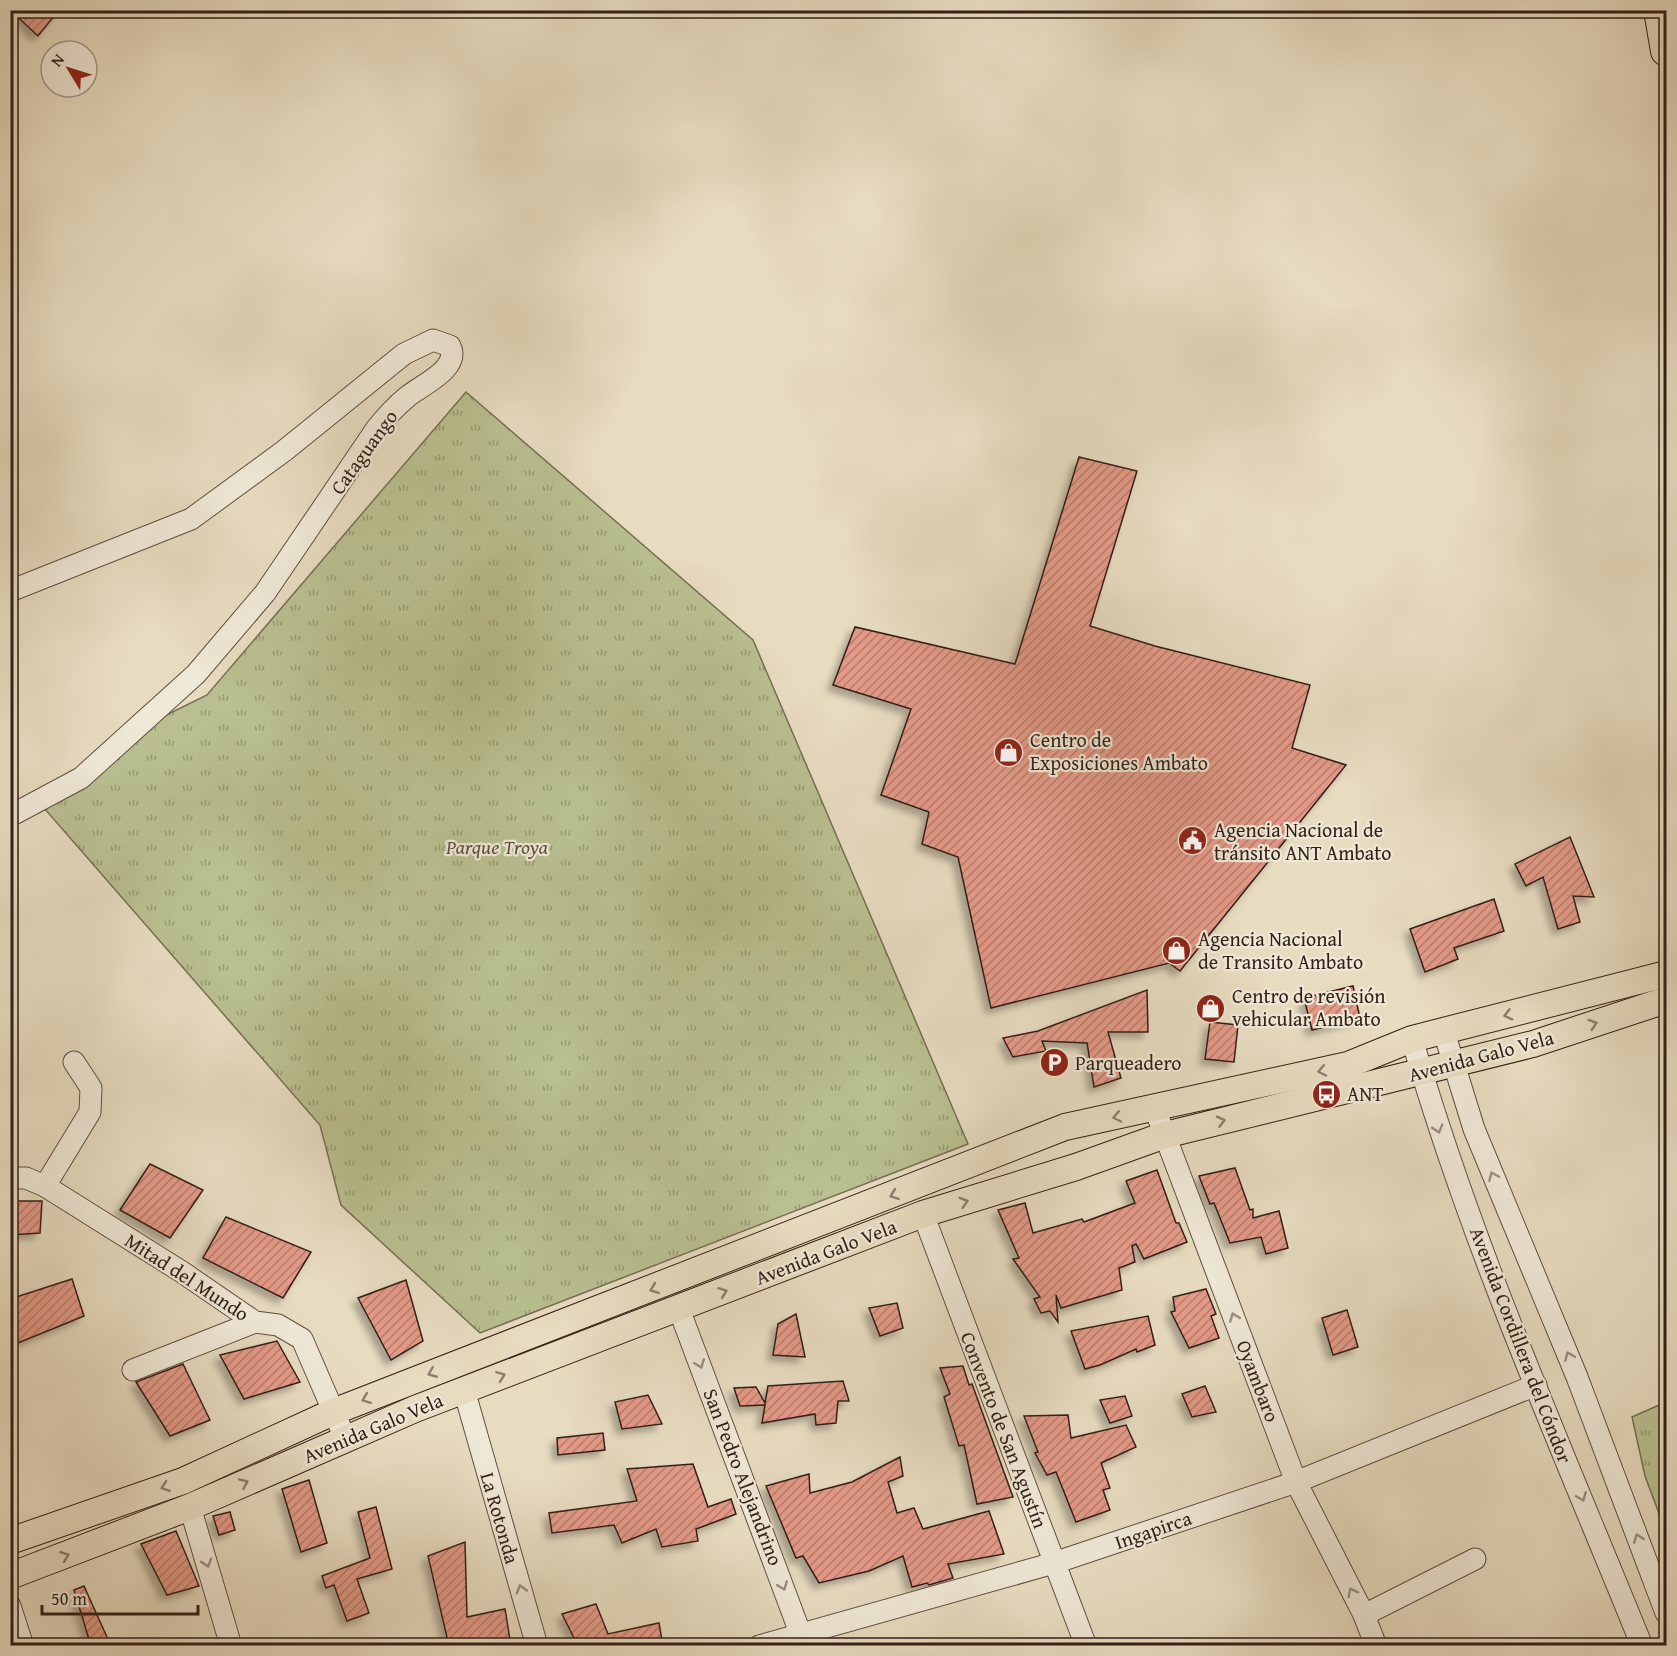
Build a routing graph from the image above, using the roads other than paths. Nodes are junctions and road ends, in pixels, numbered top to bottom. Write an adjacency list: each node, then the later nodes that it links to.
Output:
1 (1659, 10): 2 (highway)
2 (1666, 51)
3 (10, 591): 4 (street, Cataguango)
4 (10, 816)
5 (1666, 974): 7 (main road, Avenida Galo Vela, one-way to 7)
6 (1666, 1000): 10 (main road, Avenida Galo Vela, one-way to 6)
7 (1443, 1032): 8 (main road, Avenida Galo Vela); 10 (street, Avenida Cordillera del Cóndor)
8 (1413, 1040): 11 (street, Avenida Cordillera del Cóndor); 12 (main road, Avenida Galo Vela, one-way to 12)
9 (74, 1062): 15 (street)
10 (1454, 1065): 11 (main road, Avenida Galo Vela); 31 (street, Avenida Cordillera del Cóndor, one-way to 10)
11 (1422, 1072): 13 (main road, Avenida Galo Vela, one-way to 11); 20 (street, Avenida Cordillera del Cóndor, one-way to 20)
12 (1155, 1109): 13 (street, Oyambaro); 22 (main road, Avenida Galo Vela, one-way to 22)
13 (1165, 1135): 16 (main road, Avenida Galo Vela, one-way to 13); 24 (street, Oyambaro, one-way to 13)
14 (10, 1178): 15 (street, Mitad del Mundo)
15 (45, 1186): 18 (street, Mitad del Mundo)
16 (923, 1214): 17 (main road, Avenida Galo Vela, one-way to 16); 28 (street, Convento de San Agustín)
17 (679, 1309): 21 (main road, Avenida Galo Vela, one-way to 17); 33 (street, San Pedro Alejandrino, one-way to 33)
18 (255, 1322): 19 (street); 22 (street, Mitad del Mundo)
19 (133, 1370)
20 (1536, 1385): 24 (street, Ingapirca); 40 (street, Avenida Cordillera del Cóndor, one-way to 40)
21 (464, 1390): 23 (main road, Avenida Galo Vela); 36 (street, La Rotonda, one-way to 21)
22 (333, 1412): 23 (street, Mitad del Mundo); 26 (main road, Avenida Galo Vela, one-way to 26)
23 (345, 1438): 25 (main road, Avenida Galo Vela, one-way to 23)
24 (1296, 1482): 28 (street, Ingapirca); 32 (street, Oyambaro, one-way to 24)
25 (190, 1507): 29 (main road, Avenida Galo Vela, one-way to 25); 35 (street, one-way to 35)
26 (10, 1541)
27 (1475, 1559): 32 (street)
28 (1054, 1563): 33 (street, Ingapirca); 38 (street, Convento de San Agustín)
29 (10, 1576)
30 (10, 1606): 34 (street)
31 (1666, 1613)
32 (1364, 1615): 39 (street, Oyambaro)
33 (804, 1640): 37 (street, Ingapirca)
34 (23, 1646)
35 (231, 1646)
36 (537, 1646)
37 (759, 1646)
38 (1086, 1646)
39 (1376, 1646)
40 (1642, 1646)

